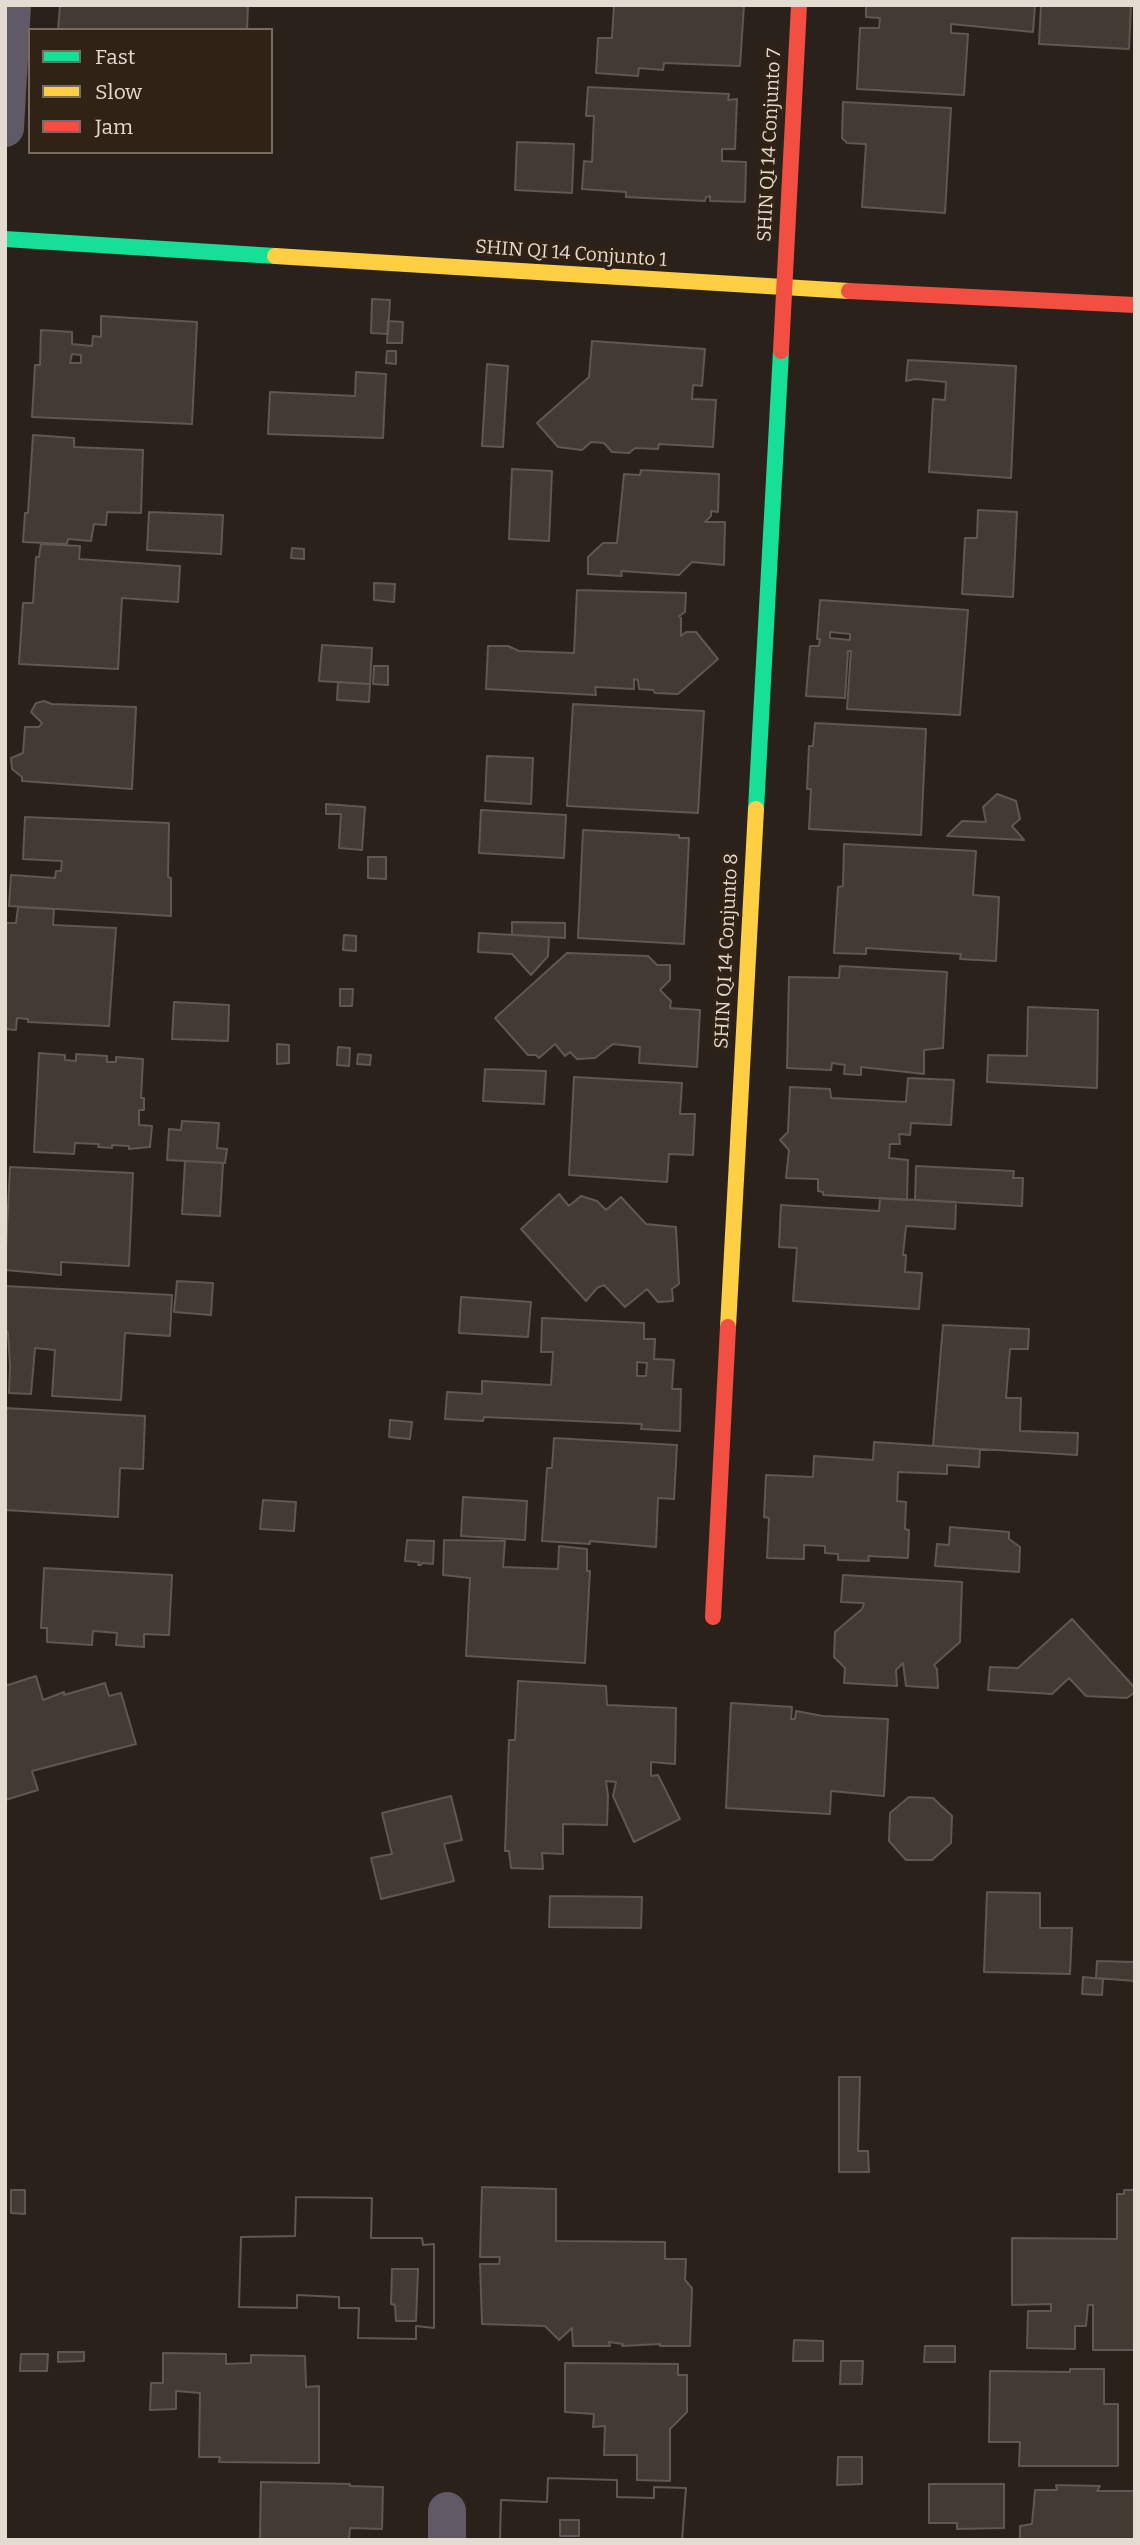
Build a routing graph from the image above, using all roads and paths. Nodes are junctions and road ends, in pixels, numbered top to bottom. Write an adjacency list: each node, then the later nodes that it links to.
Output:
1 (12, 5): 3 (street)
2 (799, 5): 5 (street, SHIN QI 14 Conjunto 7)
3 (5, 128)
4 (5, 239): 5 (street, SHIN QI 14 Conjunto 1)
5 (783, 288): 6 (street, SHIN QI 14 Conjunto 1); 7 (street, SHIN QI 14 Conjunto 8)
6 (1135, 305)
7 (713, 1617)

